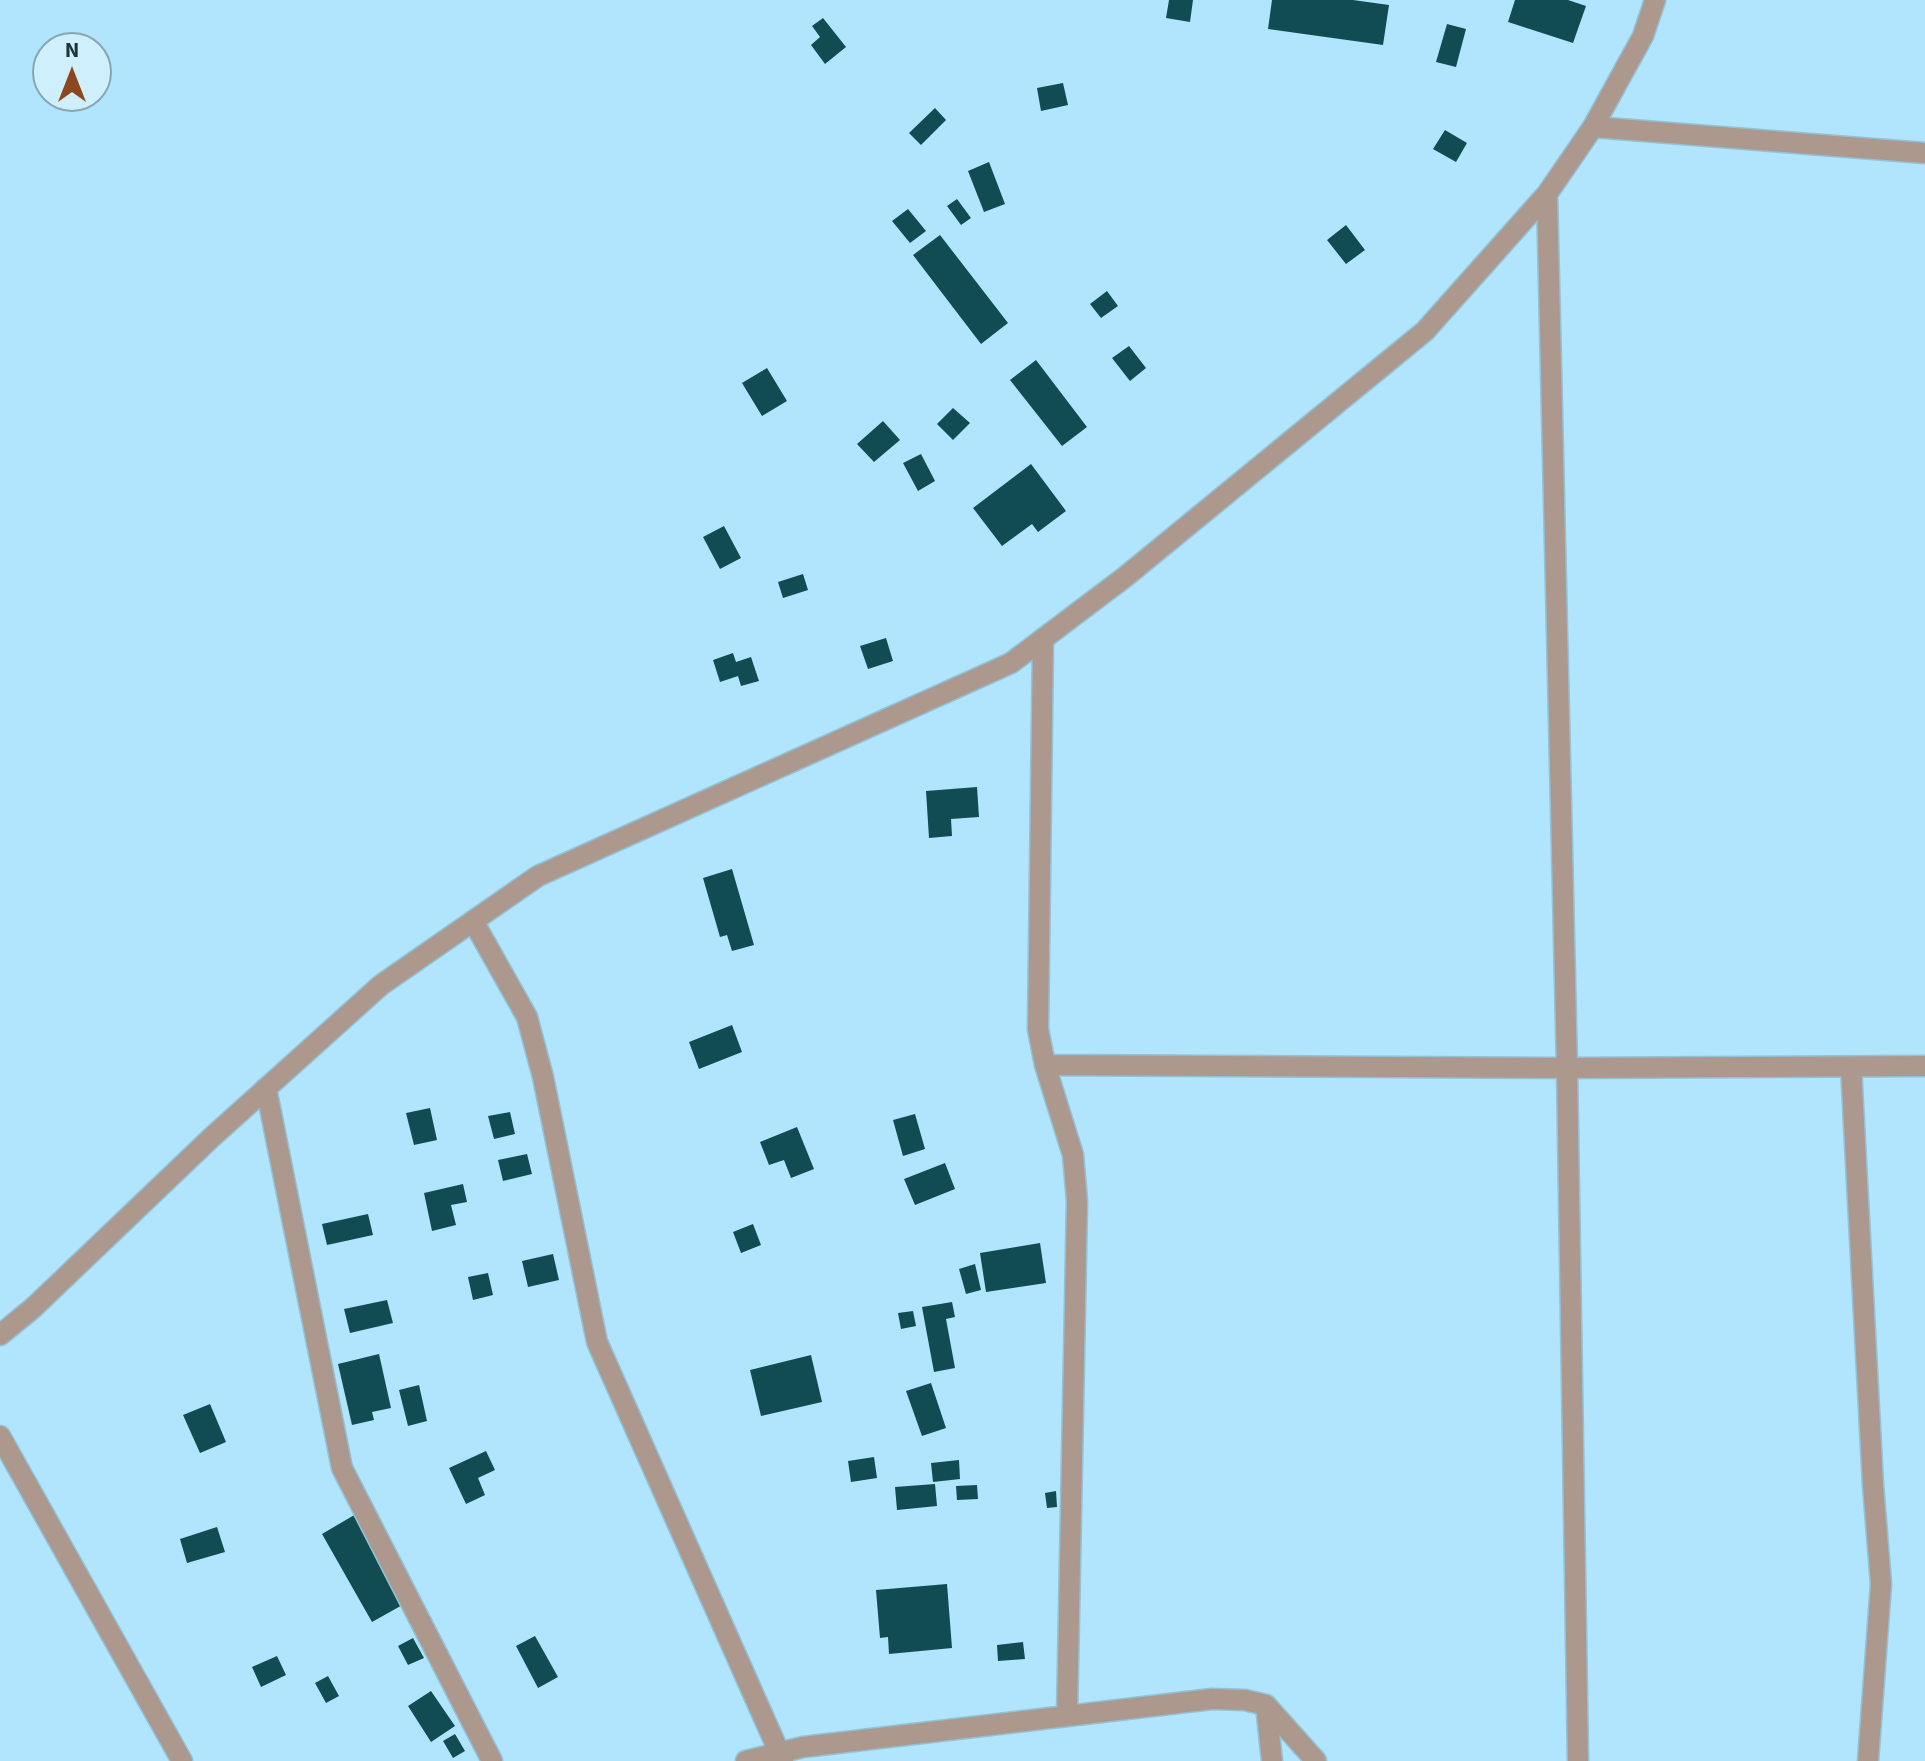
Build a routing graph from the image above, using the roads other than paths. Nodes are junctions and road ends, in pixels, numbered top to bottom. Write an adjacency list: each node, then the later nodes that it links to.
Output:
1 (1655, 0): 2 (street)
2 (1593, 127): 3 (street); 4 (street)
3 (1925, 153)
4 (1547, 194): 5 (street); 10 (street)
5 (1043, 639): 6 (street); 7 (street)
6 (473, 921): 11 (street); 16 (street)
7 (1045, 1065): 10 (street); 15 (street)
8 (1925, 1066): 9 (street)
9 (1851, 1067): 10 (street); 23 (street)
10 (1567, 1068): 22 (street)
11 (266, 1088): 12 (street); 18 (street)
12 (0, 1335)
13 (0, 1436): 17 (street)
14 (1266, 1705): 15 (street); 20 (street); 21 (street)
15 (1067, 1716): 16 (street)
16 (781, 1757): 19 (street)
17 (182, 1761)
18 (492, 1761)
19 (746, 1761)
20 (1272, 1761)
21 (1316, 1761)
22 (1578, 1761)
23 (1868, 1761)

